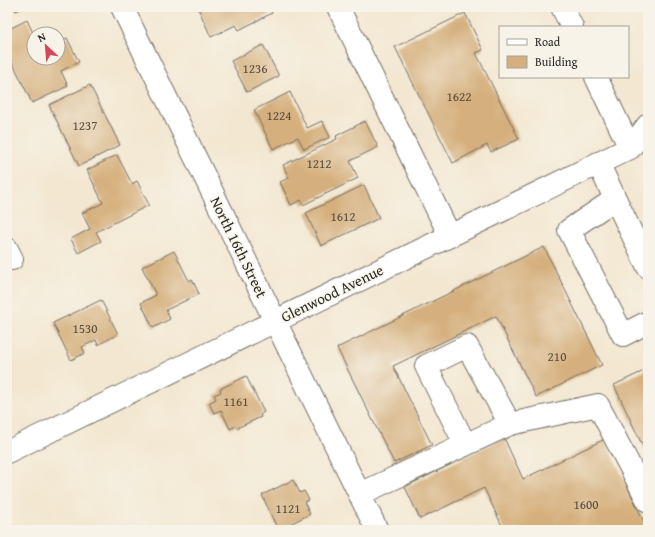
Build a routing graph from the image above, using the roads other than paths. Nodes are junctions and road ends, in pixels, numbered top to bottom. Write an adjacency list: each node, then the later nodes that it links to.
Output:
1 (122, 7): 12 (street, North 16th Street)
2 (338, 7): 10 (street)
3 (562, 7): 4 (street)
4 (572, 26)
5 (596, 78): 7 (street)
6 (648, 125): 7 (street, Glenwood Avenue)
7 (630, 148): 8 (street, Glenwood Avenue)
8 (598, 163): 9 (street); 10 (street, Glenwood Avenue)
9 (615, 199): 11 (street); 13 (street)
10 (450, 236): 12 (street, Glenwood Avenue)
11 (648, 267)
12 (275, 321): 16 (street, Glenwood Avenue); 17 (street, North 16th Street)
13 (648, 322)
14 (510, 424): 15 (street); 15 (street); 18 (street)
15 (465, 444): 17 (street)
16 (7, 452)
17 (360, 494): 19 (street, North 16th Street)
18 (648, 501)
19 (377, 530)

